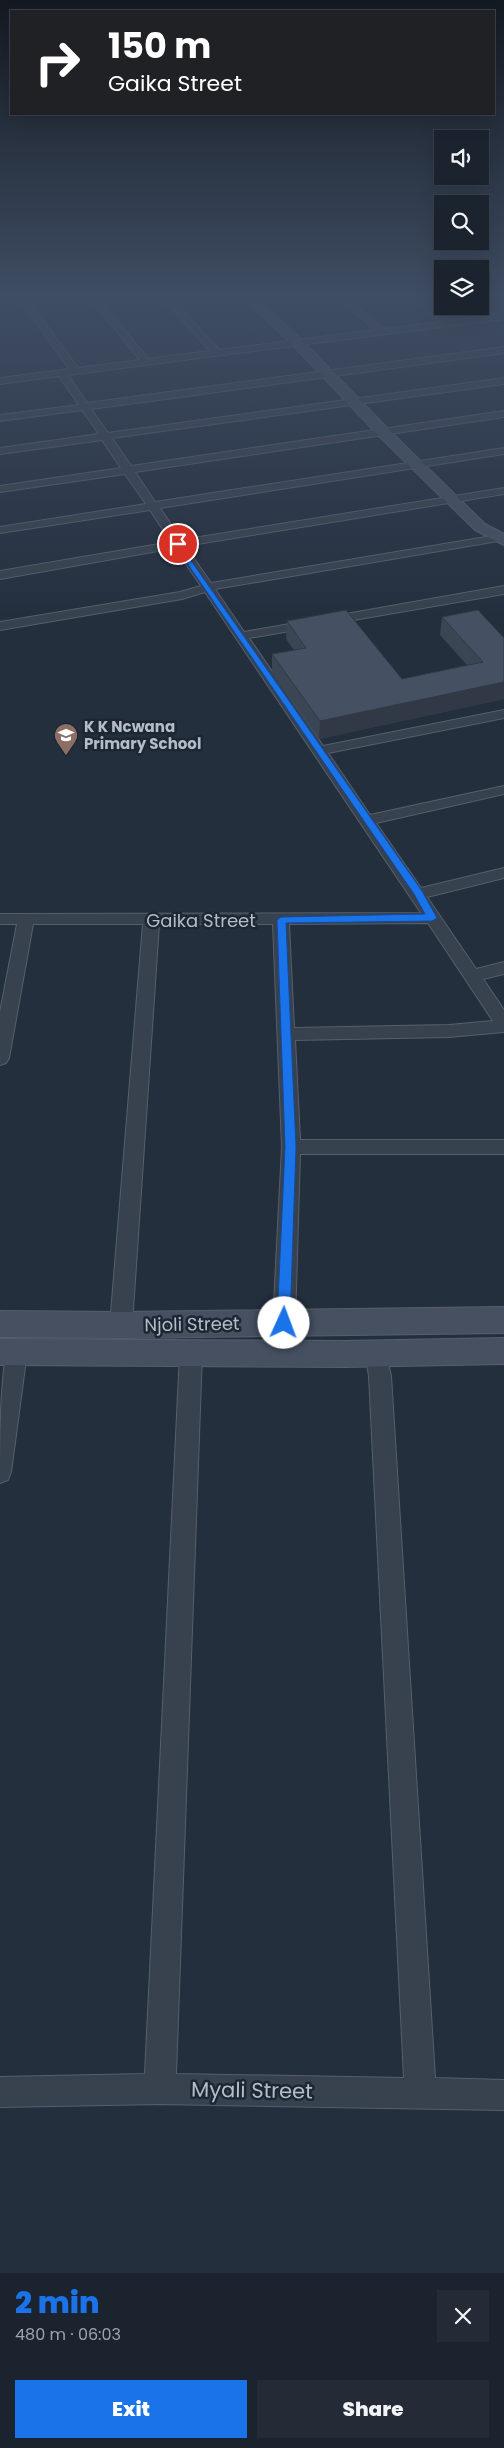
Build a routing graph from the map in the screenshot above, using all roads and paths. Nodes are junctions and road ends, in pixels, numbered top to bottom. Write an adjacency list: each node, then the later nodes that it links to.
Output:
1 (98, 404): 4 (street)
2 (331, 404): 8 (street)
3 (356, 404): 7 (street)
4 (84, 406): 6 (street); 8 (street)
5 (504, 414): 7 (street)
6 (0, 418)
7 (383, 432): 11 (street); 12 (street)
8 (104, 436): 9 (street); 12 (street)
9 (0, 451)
10 (504, 451): 11 (street)
11 (418, 464): 15 (street); 16 (street)
12 (127, 469): 13 (street); 16 (street)
13 (0, 489)
14 (504, 491): 15 (street)
15 (453, 500): 18 (street); 19 (street)
16 (152, 505): 17 (street); 19 (street)
17 (0, 530)
18 (495, 536): 20 (street); 22 (street)
19 (178, 544): 21 (street); 22 (street)
20 (504, 556)
21 (0, 575)
22 (209, 586): 24 (street); 25 (street)
23 (504, 590): 25 (street)
24 (0, 626)
25 (240, 636): 27 (street)
26 (504, 714): 27 (street)
27 (319, 752): 29 (street)
28 (504, 790): 29 (street)
29 (367, 820): 31 (street)
30 (504, 873): 31 (street)
31 (418, 894): 32 (street)
32 (432, 918): 36 (street, Gaika Street); 38 (street)
33 (0, 919): 34 (street, Gaika Street)
34 (26, 920): 35 (street, Gaika Street); 41 (street)
35 (151, 920): 36 (street, Gaika Street); 47 (street)
36 (281, 920): 40 (street)
37 (504, 968): 38 (street)
38 (472, 976): 39 (street)
39 (504, 1024): 40 (street)
40 (286, 1034): 42 (street)
41 (0, 1058)
42 (291, 1147): 43 (street); 45 (street)
43 (504, 1147)
44 (504, 1320): 45 (street, Njoli Street)
45 (284, 1323): 47 (street, Njoli Street)
46 (0, 1324): 47 (street, Njoli Street)
47 (121, 1325)
48 (504, 1351): 50 (street, Njoli Street)
49 (8, 1352): 51 (street, Njoli Street); 52 (street)
50 (376, 1352): 51 (street, Njoli Street); 55 (street)
51 (191, 1353): 53 (street)
52 (0, 1472)
53 (160, 2088): 54 (street, Myali Street); 55 (street, Myali Street)
54 (0, 2092)
55 (420, 2092): 56 (street, Myali Street)
56 (504, 2095)

